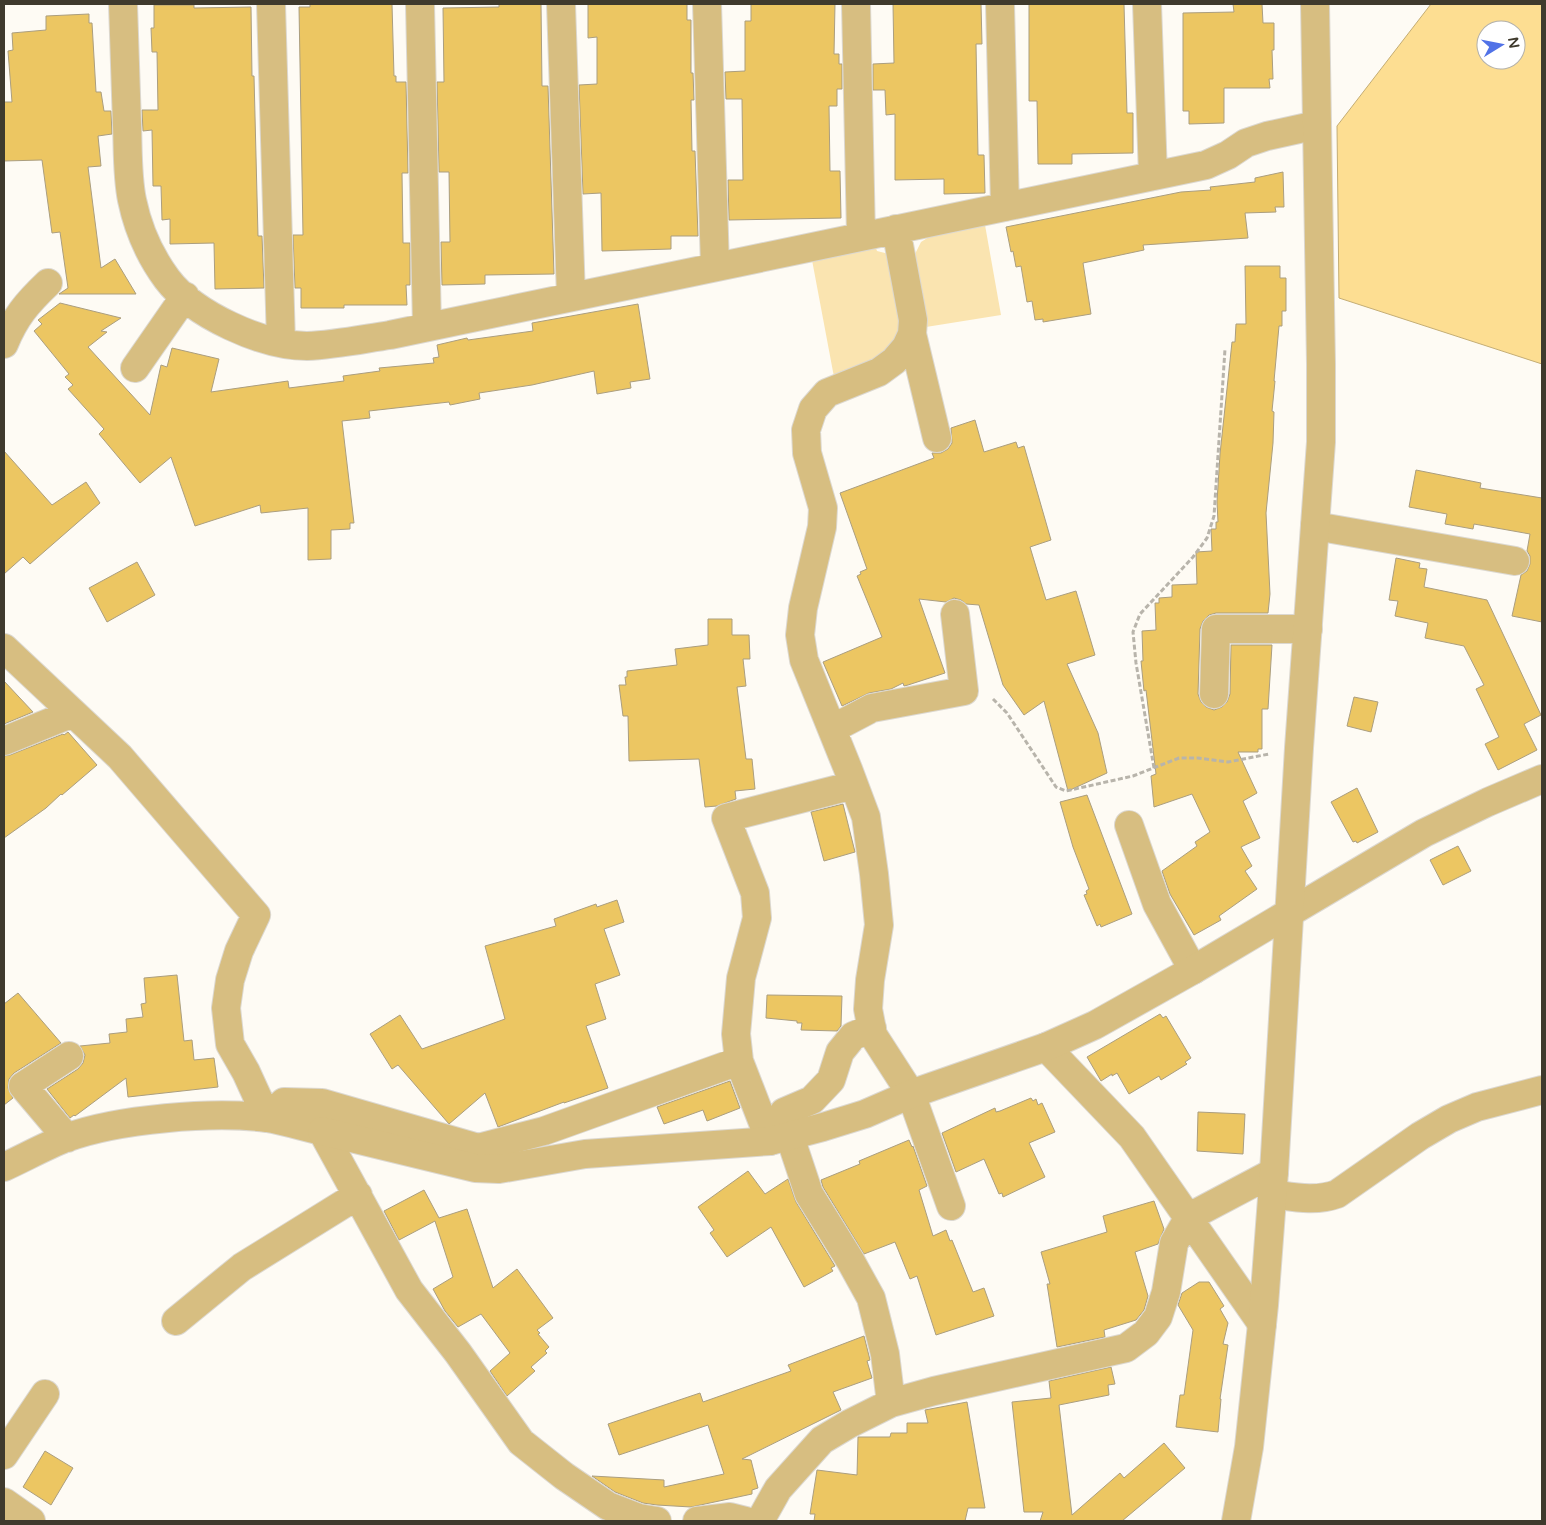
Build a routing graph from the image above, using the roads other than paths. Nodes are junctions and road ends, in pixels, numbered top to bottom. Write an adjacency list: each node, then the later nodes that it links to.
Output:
1 (123, 4): 17 (street)
2 (271, 4): 21 (street)
3 (420, 4): 19 (street)
4 (561, 4): 18 (street)
5 (707, 4): 15 (street)
6 (856, 4): 14 (street)
7 (1000, 4): 12 (street)
8 (1147, 4): 11 (street)
9 (1315, 4): 10 (street)
10 (1317, 125): 11 (street); 25 (street)
11 (1153, 176): 12 (street)
12 (1005, 207): 13 (street)
13 (896, 229): 14 (street); 20 (street)
14 (861, 236): 15 (street)
15 (715, 267): 18 (street)
16 (48, 283): 22 (street)
17 (185, 296): 21 (street); 23 (street)
18 (571, 297): 19 (street)
19 (427, 327): 21 (street)
20 (912, 334): 24 (street); 32 (street)
21 (282, 342)
22 (4, 344)
23 (135, 368)
24 (937, 438)
25 (1315, 526): 26 (street); 28 (street)
26 (1515, 561)
27 (955, 614): 32 (street)
28 (1308, 629): 30 (street); 37 (street)
29 (4, 648): 31 (street)
30 (1214, 694)
31 (73, 714): 33 (street); 45 (street)
32 (832, 728): 35 (street)
33 (4, 741)
34 (1542, 779): 37 (street)
35 (854, 785): 39 (street); 42 (street)
36 (1129, 825): 38 (street)
37 (1290, 913): 38 (street); 50 (street)
38 (1193, 970): 40 (street)
39 (872, 1028): 44 (street); 48 (street)
40 (1046, 1047): 44 (street); 53 (street)
41 (69, 1056): 47 (street)
42 (739, 1060): 45 (street); 48 (street)
43 (1542, 1090): 50 (street)
44 (911, 1094): 48 (street); 52 (street)
45 (266, 1118): 46 (street); 47 (street)
46 (322, 1131): 48 (street); 51 (street)
47 (67, 1138): 49 (street)
48 (780, 1139): 57 (street)
49 (4, 1167)
50 (1273, 1183): 53 (street); 55 (street)
51 (358, 1195): 54 (street); 61 (street)
52 (951, 1206)
53 (1189, 1217): 55 (street); 57 (street)
54 (176, 1321)
55 (1262, 1324): 65 (street)
56 (45, 1394): 58 (street)
57 (891, 1404): 64 (street)
58 (4, 1455)
59 (4, 1502): 60 (street)
60 (32, 1521)
61 (657, 1521)
62 (697, 1521): 63 (street)
63 (746, 1521)
64 (760, 1521)
65 (1236, 1521)

